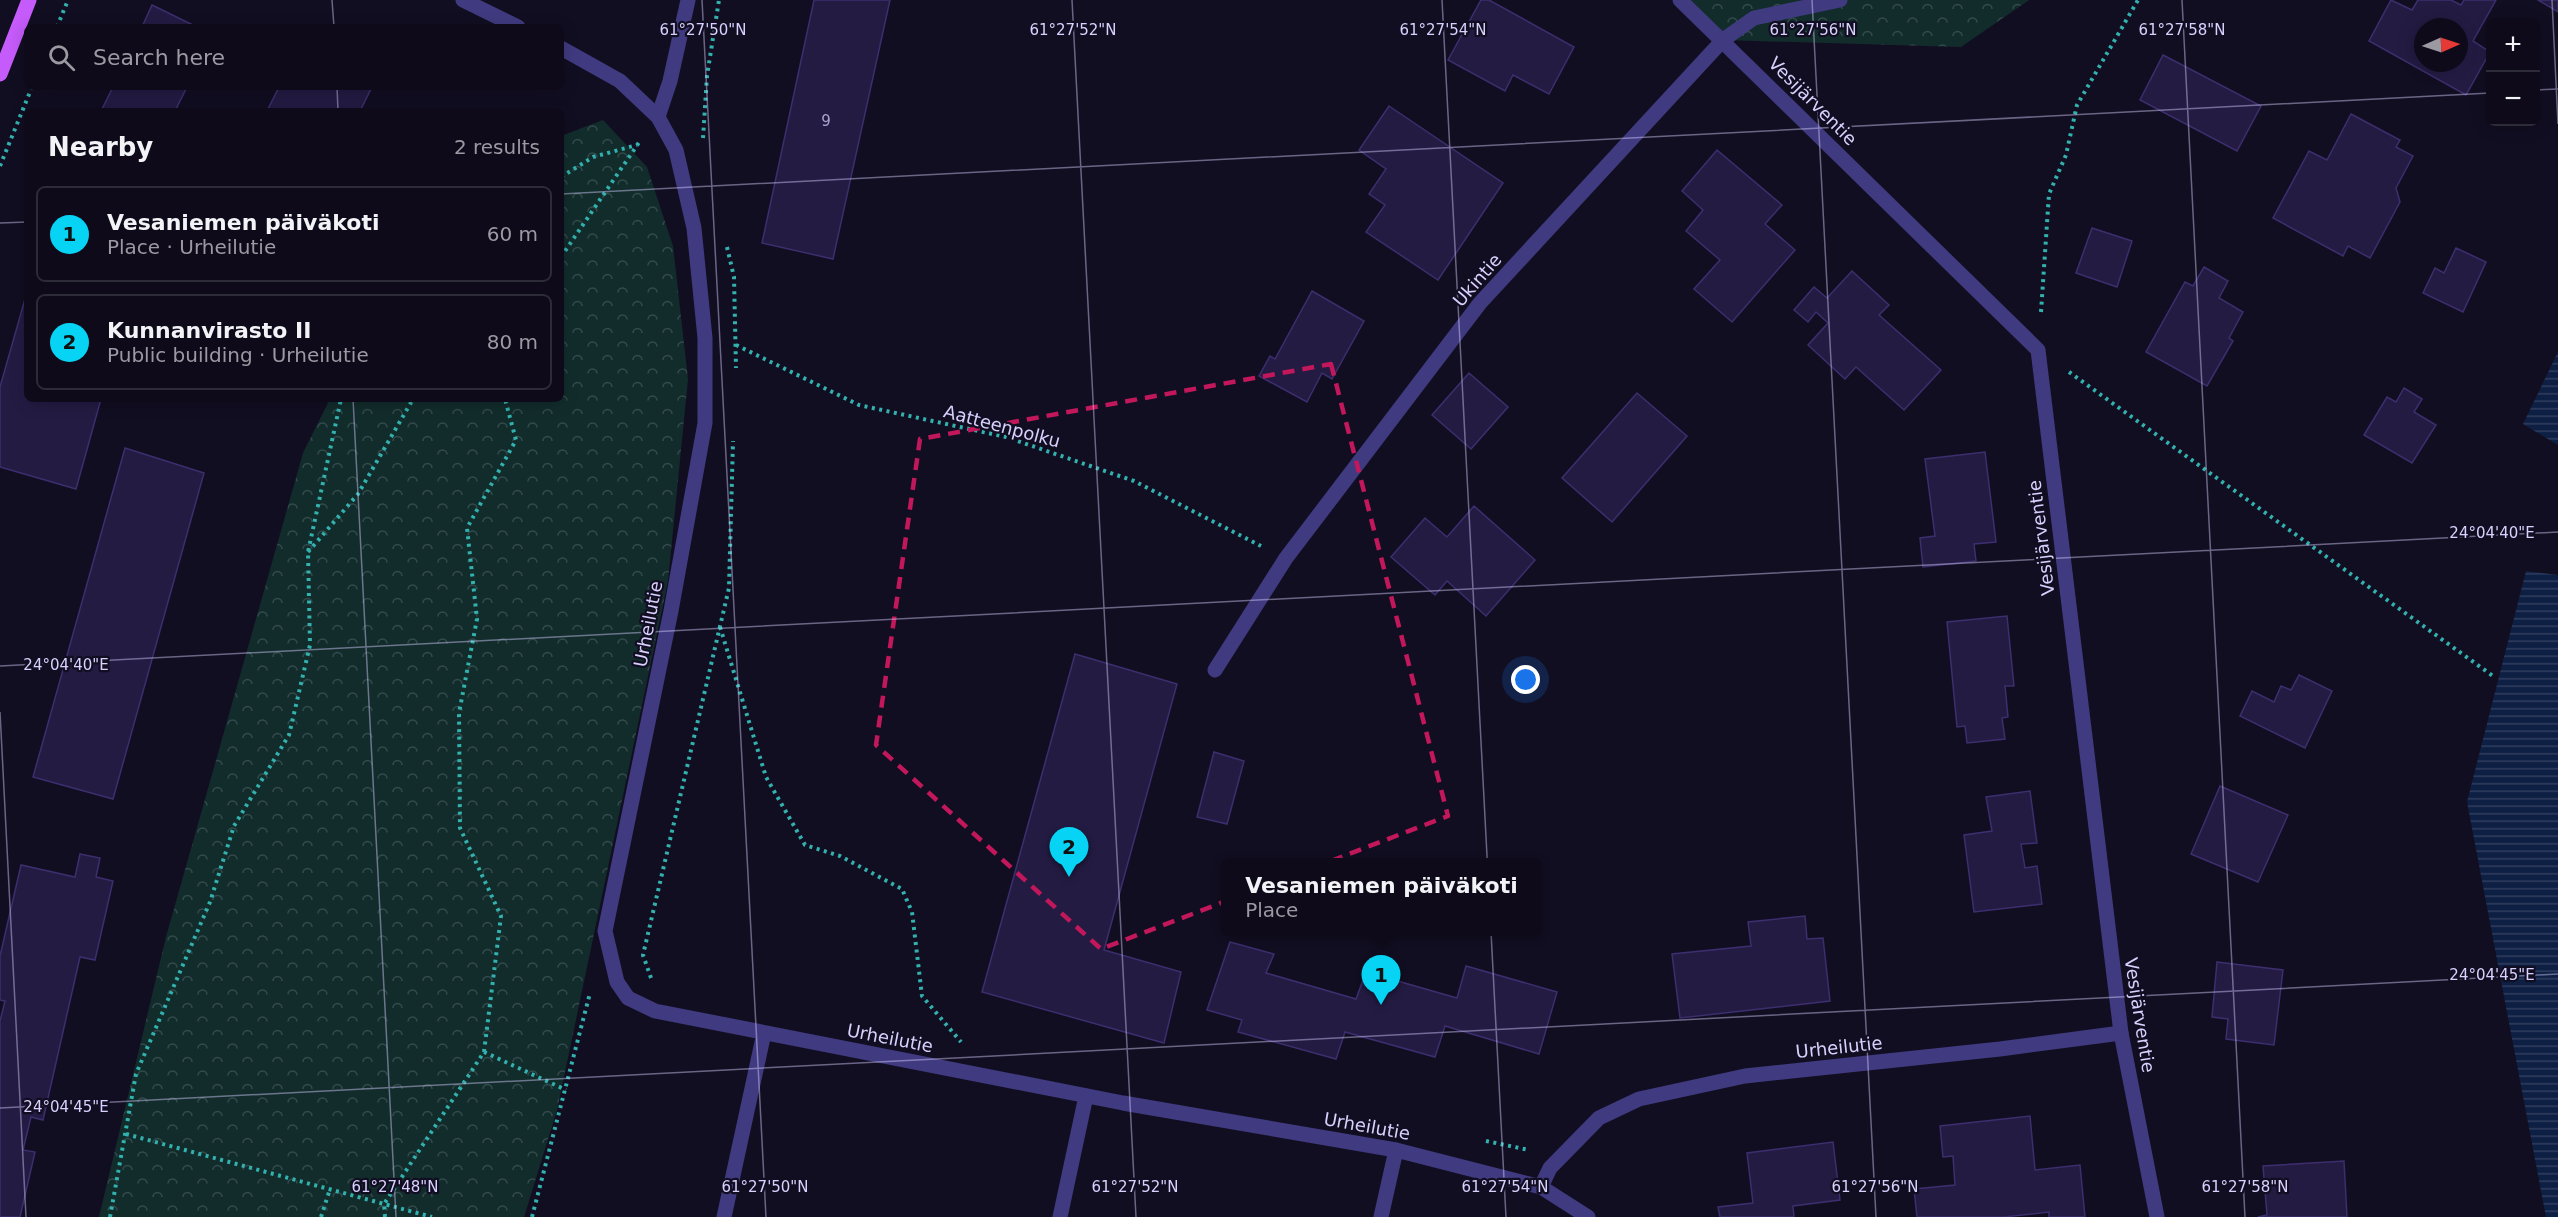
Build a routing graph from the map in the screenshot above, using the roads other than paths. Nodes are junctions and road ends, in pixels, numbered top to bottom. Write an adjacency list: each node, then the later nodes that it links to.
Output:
1 (29, 0): 9 (main road)
2 (463, 0): 6 (street)
3 (688, 0): 10 (street)
4 (1680, 0): 7 (street, Vesijärventie)
5 (1840, 0): 7 (street, Ukintie)
6 (513, 24)
7 (1723, 40): 11 (street, Ukintie); 13 (street, Vesijärventie)
8 (564, 50): 10 (street, Urheilutie)
9 (0, 74)
10 (658, 117): 12 (street, Urheilutie)
11 (1215, 670)
12 (764, 1033): 14 (street, Urheilutie); 17 (street)
13 (2121, 1033): 16 (street, Urheilutie); 21 (street, Vesijärventie)
14 (1086, 1096): 15 (street, Urheilutie); 18 (street)
15 (1396, 1150): 16 (street, Urheilutie); 19 (street)
16 (1541, 1186): 20 (street)
17 (724, 1217)
18 (1060, 1217)
19 (1381, 1217)
20 (1588, 1217)
21 (2157, 1217)

